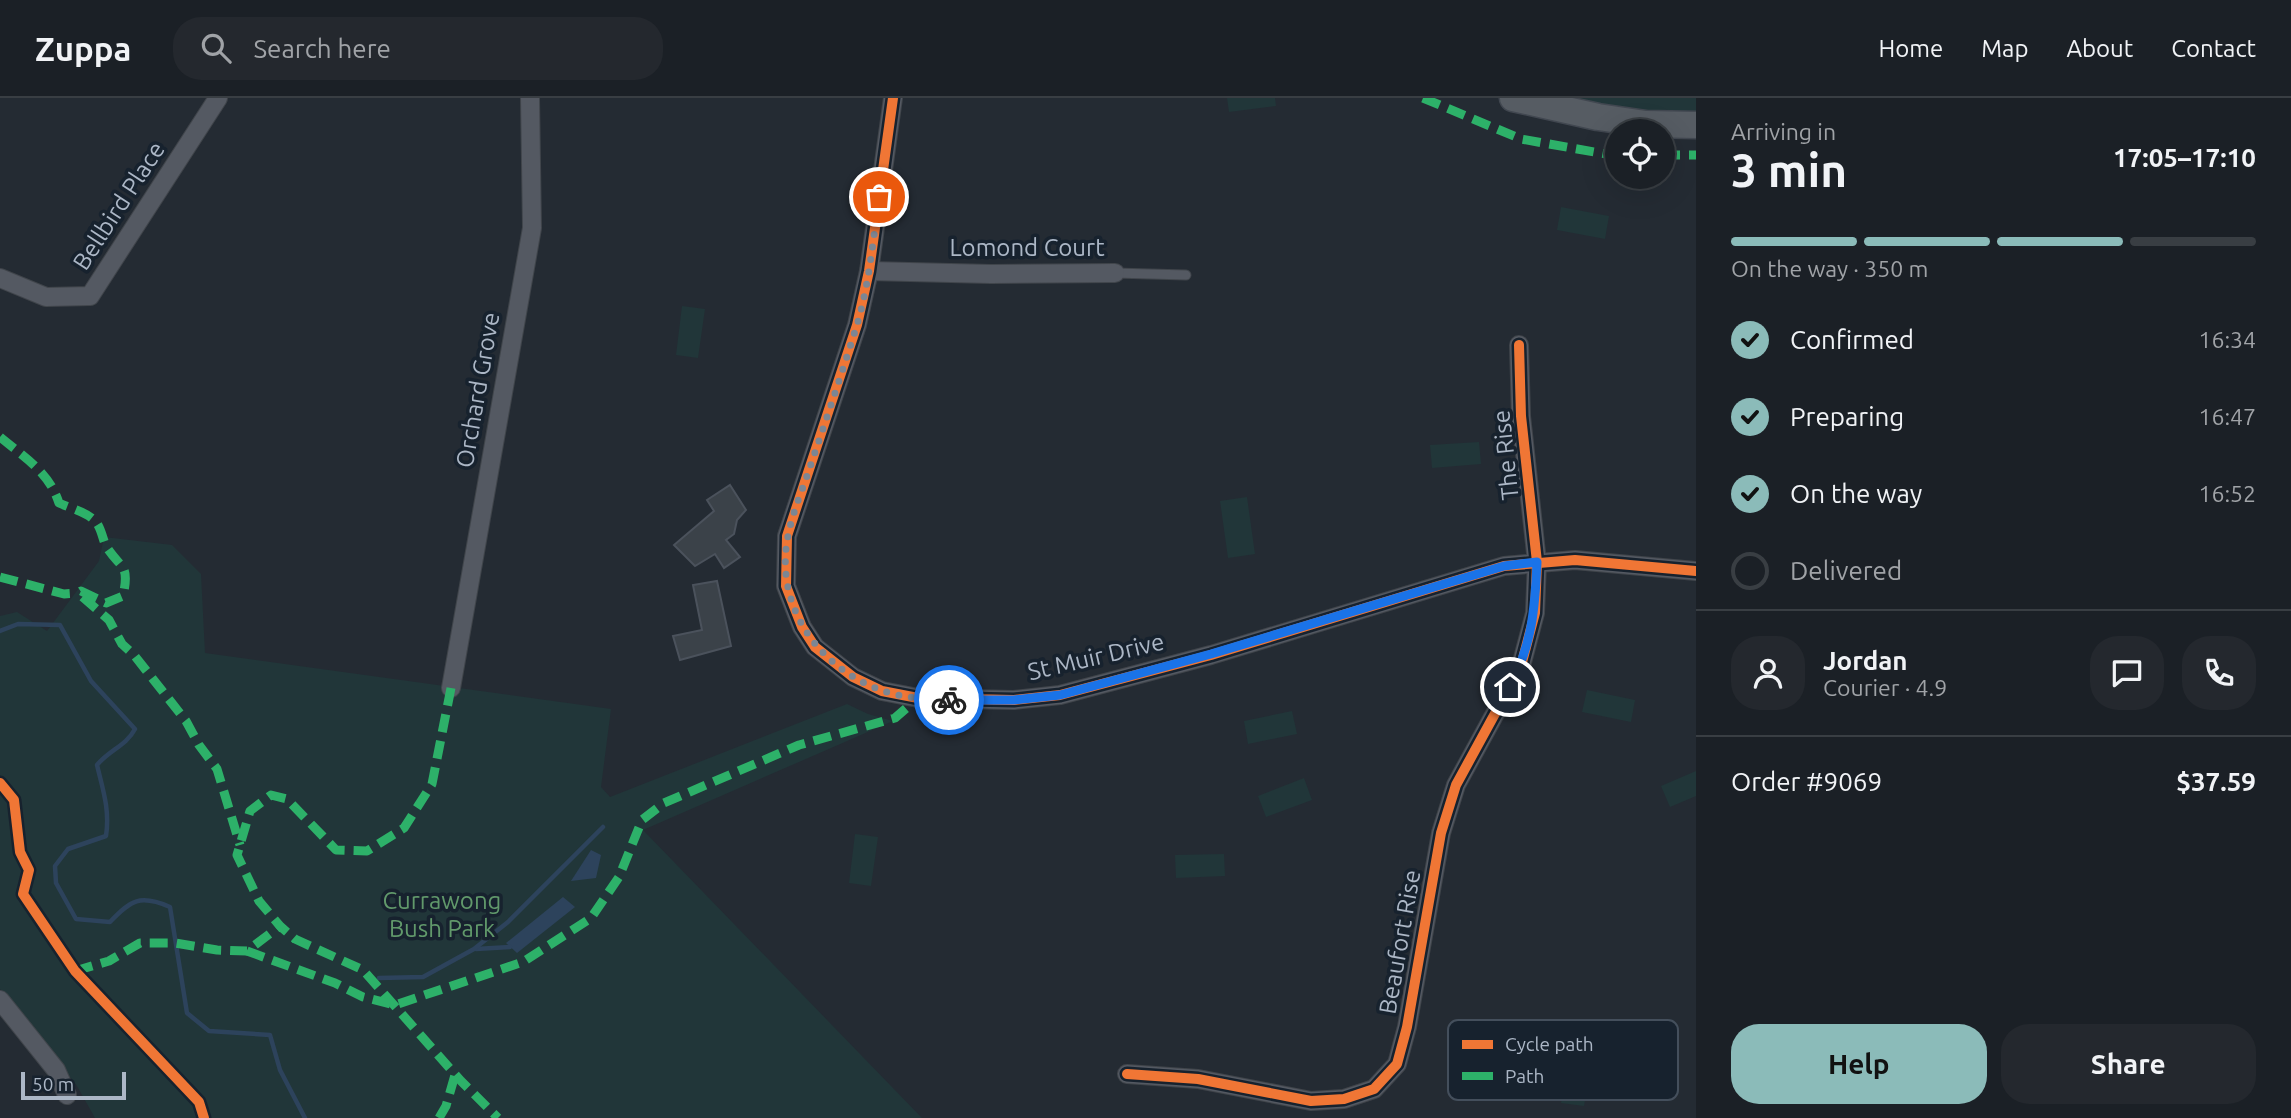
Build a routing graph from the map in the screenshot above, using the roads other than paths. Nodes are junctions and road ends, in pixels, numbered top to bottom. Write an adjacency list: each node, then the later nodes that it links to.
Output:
1 (218, 98): 9 (street, Bellbird Place)
2 (530, 98): 13 (street, Orchard Grove)
3 (893, 98): 6 (street, St Muir Drive)
4 (1513, 98): 5 (main road)
5 (1696, 125)
6 (869, 271): 7 (street, Lomond Court); 11 (street, St Muir Drive)
7 (1115, 273): 8 (lane, Lomond Court)
8 (1186, 275)
9 (0, 278)
10 (1519, 345): 11 (street, The Rise)
11 (1537, 562): 12 (street, St Muir Drive); 15 (street, Beaufort Rise)
12 (1696, 571)
13 (451, 688)
14 (0, 1000): 16 (street)
15 (1127, 1074)
16 (67, 1095)

